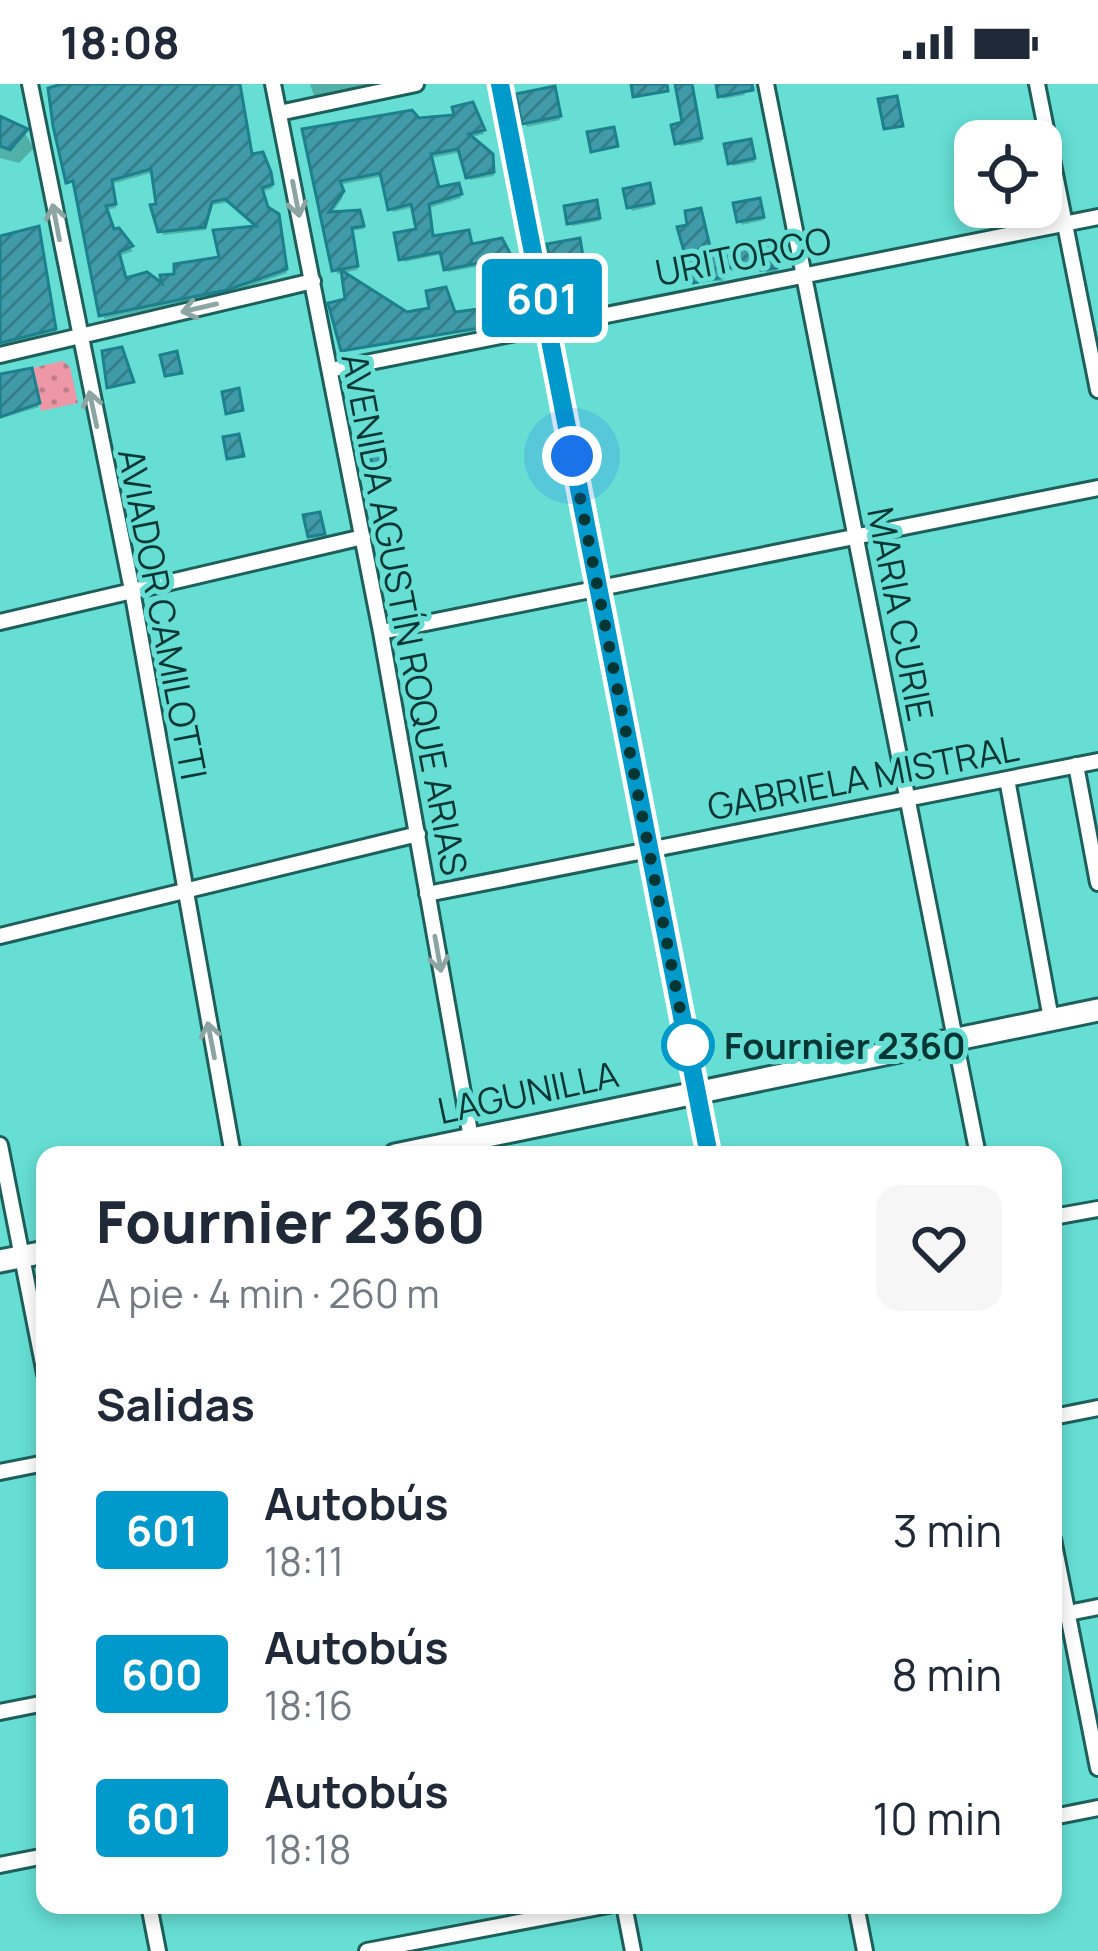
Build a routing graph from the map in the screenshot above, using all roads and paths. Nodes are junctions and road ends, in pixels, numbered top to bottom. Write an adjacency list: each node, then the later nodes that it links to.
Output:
1 (30, 84): 13 (street, AVIADOR CAMILOTTI, one-way to 1)
2 (273, 84): 7 (street, AVENIDA AGUSTÍN ROQUE ARIAS)
3 (416, 84): 7 (street)
4 (500, 84): 12 (street)
5 (766, 84): 10 (street, MARIA CURIE)
6 (1037, 84): 9 (street)
7 (279, 113): 11 (street, AVENIDA AGUSTÍN ROQUE ARIAS, one-way to 11)
8 (1098, 218): 9 (street, URITORCO)
9 (1065, 224): 10 (street, URITORCO); 16 (street)
10 (804, 275): 12 (street, URITORCO); 18 (street, MARIA CURIE)
11 (313, 281): 13 (street, one-way to 13); 15 (street, AVENIDA AGUSTÍN ROQUE ARIAS)
12 (547, 326): 15 (street, URITORCO); 20 (street)
13 (78, 337): 14 (street); 21 (street, AVIADOR CAMILOTTI, one-way to 13)
14 (0, 355)
15 (330, 370): 19 (street, AVENIDA AGUSTÍN ROQUE ARIAS)
16 (1098, 390)
17 (1098, 488): 18 (street)
18 (855, 536): 20 (street); 27 (street, MARIA CURIE)
19 (363, 537): 21 (street); 23 (street, AVENIDA AGUSTÍN ROQUE ARIAS)
20 (598, 586): 23 (street); 29 (street)
21 (132, 590): 22 (street); 31 (street, AVIADOR CAMILOTTI)
22 (0, 622)
23 (381, 632): 28 (street, AVENIDA AGUSTÍN ROQUE ARIAS)
24 (1098, 761): 25 (street, GABRIELA MISTRAL)
25 (1076, 765): 26 (street, GABRIELA MISTRAL); 30 (street)
26 (1006, 779): 27 (street, GABRIELA MISTRAL); 35 (street)
27 (907, 799): 29 (street, GABRIELA MISTRAL); 36 (street, MARIA CURIE)
28 (418, 834): 31 (street); 32 (street, AVENIDA AGUSTÍN ROQUE ARIAS)
29 (650, 849): 32 (street, GABRIELA MISTRAL); 37 (street)
30 (1098, 883)
31 (182, 888): 33 (street); 39 (street, AVIADOR CAMILOTTI, one-way to 31)
32 (427, 894): 40 (street, AVENIDA AGUSTÍN ROQUE ARIAS, one-way to 40)
33 (0, 936)
34 (1098, 1010): 35 (main road, LAGUNILLA)
35 (1052, 1019): 36 (main road, LAGUNILLA)
36 (954, 1038): 37 (main road, LAGUNILLA); 42 (street, MARIA CURIE)
37 (696, 1090): 40 (main road, LAGUNILLA); 41 (street)
38 (0, 1144): 45 (street)
39 (230, 1146)
40 (472, 1146)
41 (707, 1146)
42 (975, 1146)
43 (1098, 1208): 44 (street)
44 (1062, 1215)
45 (11, 1259): 46 (street)
46 (36, 1344)
47 (1098, 1408): 48 (street)
48 (1062, 1415)
49 (36, 1465): 50 (street)
50 (0, 1472)
51 (1098, 1607): 52 (street)
52 (1062, 1614)
53 (1062, 1622): 56 (street)
54 (36, 1705): 55 (street)
55 (0, 1712)
56 (1098, 1768)
57 (1098, 1808): 58 (street)
58 (1062, 1815)
59 (36, 1858): 60 (street)
60 (0, 1865)
61 (151, 1914): 65 (street)
62 (562, 1914): 66 (street)
63 (626, 1914): 67 (street)
64 (858, 1914): 68 (street)
65 (158, 1951)
66 (368, 1951)
67 (633, 1951)
68 (865, 1951)

